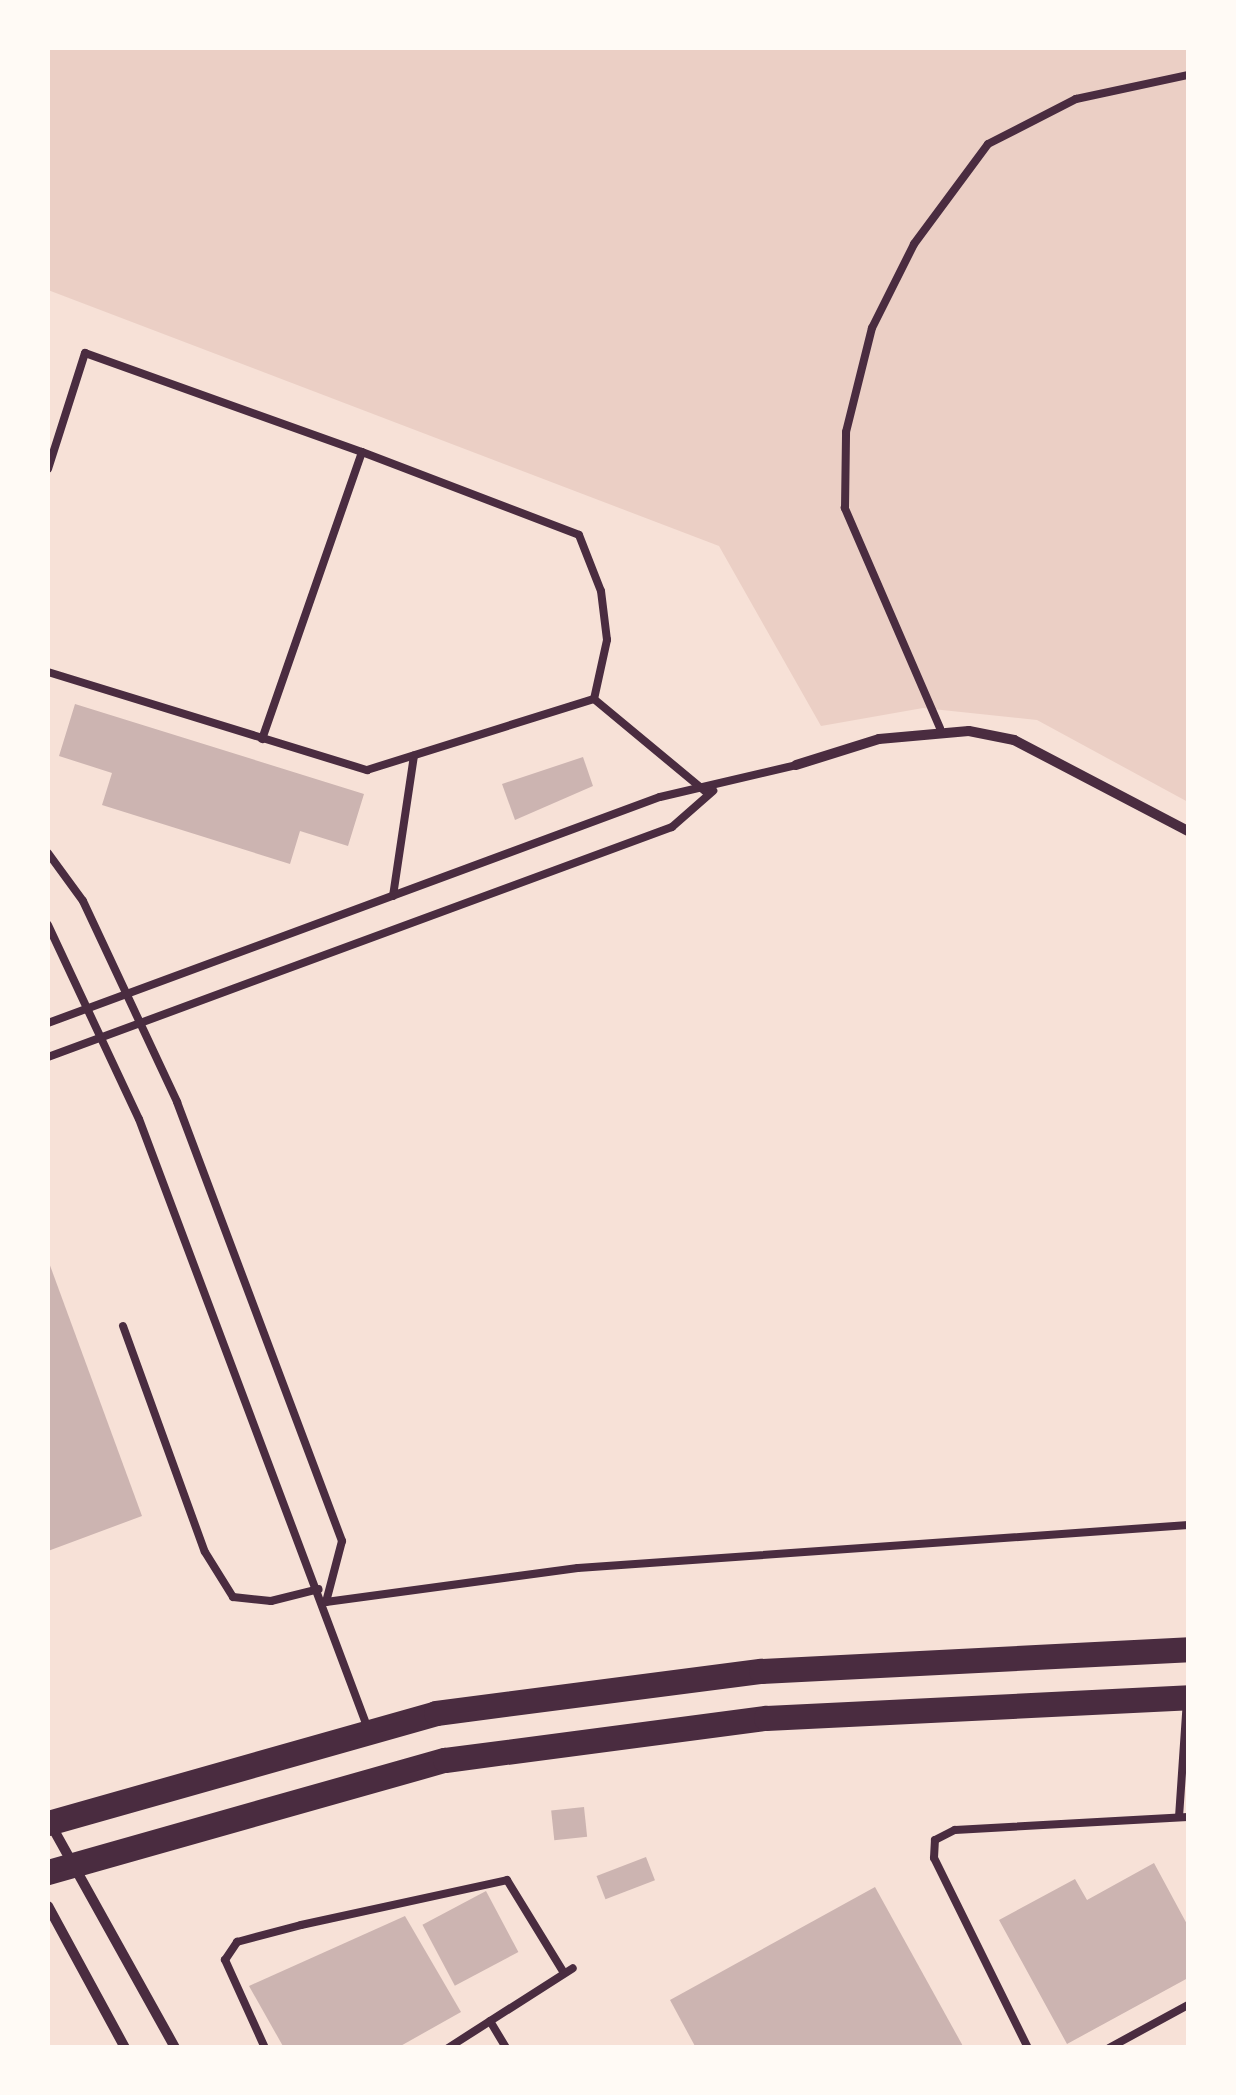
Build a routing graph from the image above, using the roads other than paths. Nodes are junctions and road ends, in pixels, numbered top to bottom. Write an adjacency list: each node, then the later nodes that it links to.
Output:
1 (1188, 76): 6 (lane)
2 (362, 452): 3 (lane); 5 (lane); 7 (lane)
3 (48, 469)
4 (48, 672): 7 (lane)
5 (594, 699): 8 (lane); 10 (lane)
6 (940, 728): 9 (street); 11 (street)
7 (262, 739): 8 (lane)
8 (414, 756): 13 (lane)
9 (796, 765): 10 (lane)
10 (709, 792): 13 (lane); 18 (lane)
11 (1188, 831)
12 (48, 853): 15 (lane)
13 (393, 896): 15 (lane)
14 (48, 925): 16 (lane)
15 (127, 994): 16 (lane); 18 (lane)
16 (87, 1009): 17 (lane); 19 (lane)
17 (48, 1023)
18 (140, 1023): 19 (lane); 24 (lane)
19 (100, 1038): 20 (lane); 23 (lane)
20 (48, 1057)
21 (123, 1326): 23 (lane)
22 (1188, 1525): 24 (lane)
23 (320, 1590): 24 (lane)
24 (326, 1602): 27 (lane)
25 (1188, 1649): 27 (main road)
26 (1188, 1697): 28 (lane); 30 (main road)
27 (368, 1729): 29 (main road)
28 (1184, 1817): 40 (lane)
29 (49, 1822): 30 (street)
30 (74, 1864): 31 (main road); 36 (street)
31 (48, 1872)
32 (48, 1906): 35 (street)
33 (1188, 2005): 41 (lane)
34 (490, 2020): 37 (lane); 38 (lane); 39 (lane)
35 (125, 2048)
36 (176, 2048)
37 (265, 2048)
38 (448, 2048)
39 (506, 2048)
40 (1028, 2048)
41 (1109, 2048)

